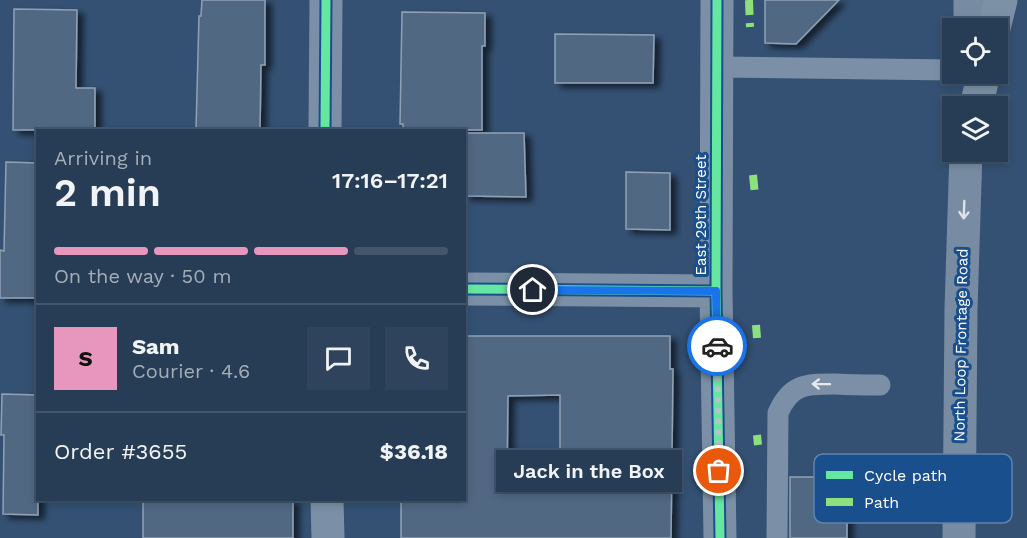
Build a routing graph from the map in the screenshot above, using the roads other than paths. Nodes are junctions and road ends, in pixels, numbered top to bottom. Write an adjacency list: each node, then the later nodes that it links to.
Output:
1 (326, 0): 9 (street)
2 (717, 0): 7 (street, East 29th Street)
3 (970, 0): 5 (main road)
4 (1001, 0): 6 (highway)
5 (969, 18)
6 (996, 18)
7 (717, 67): 8 (lane); 12 (street, East 29th Street)
8 (942, 70)
9 (325, 129)
10 (966, 162): 14 (main road, North Loop Frontage Road, one-way to 14)
11 (466, 290): 12 (street)
12 (716, 291): 18 (street, East 29th Street)
13 (879, 385): 19 (lane, one-way to 19)
14 (960, 454)
15 (327, 501): 17 (street)
16 (959, 523): 20 (main road, North Loop Frontage Road, one-way to 20)
17 (328, 538)
18 (720, 538)
19 (777, 538)
20 (959, 538)

